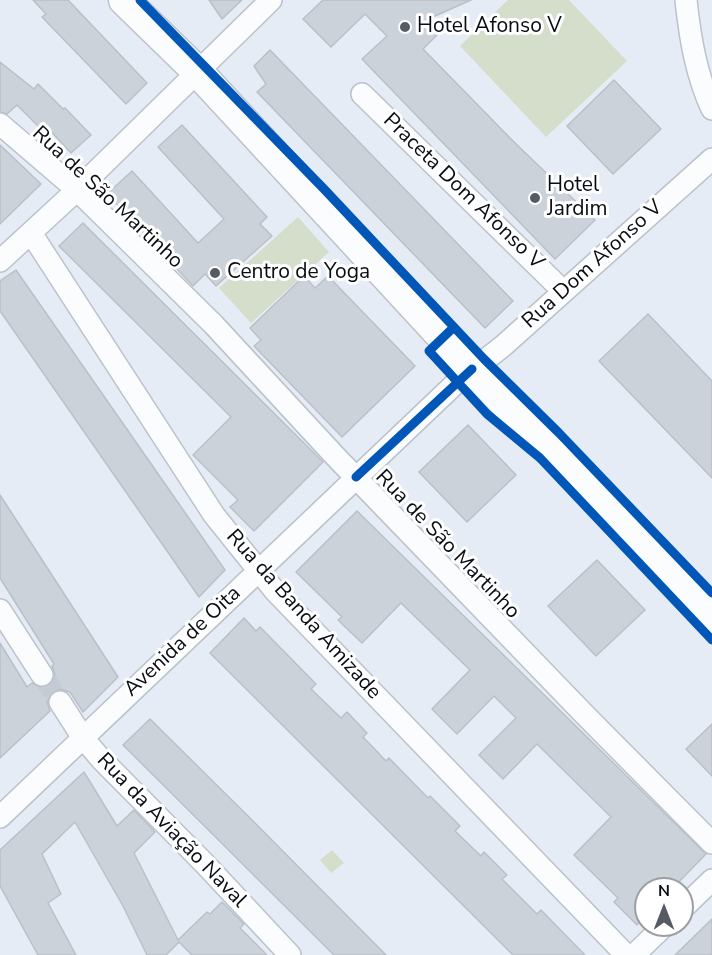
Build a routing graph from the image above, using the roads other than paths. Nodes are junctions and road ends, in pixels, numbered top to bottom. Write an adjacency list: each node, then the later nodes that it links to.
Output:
1 (124, 0): 4 (street)
2 (271, 0): 4 (street)
3 (686, 0): 6 (street)
4 (197, 70): 9 (street); 13 (street)
5 (362, 94): 12 (street, Praceta Dom Afonso V)
6 (712, 109)
7 (0, 124): 9 (street, Rua de São Martinho)
8 (712, 159): 12 (street, Rua Dom Afonso V)
9 (77, 189): 10 (street); 14 (street, Rua de São Martinho)
10 (31, 233): 11 (street); 15 (street, Rua da Banda Amizade)
11 (0, 261)
12 (563, 291): 13 (street, Rua Dom Afonso V)
13 (472, 369): 14 (street, Avenida de Oita); 17 (street)
14 (356, 477): 15 (street, Avenida de Oita); 22 (street, Rua de São Martinho)
15 (258, 571): 20 (street, Avenida de Oita); 27 (street, Rua da Banda Amizade)
16 (0, 610): 18 (street)
17 (712, 618)
18 (42, 675)
19 (60, 702): 20 (street, Rua da Aviação Naval)
20 (83, 738): 21 (street, Avenida de Oita); 26 (street, Rua da Aviação Naval)
21 (0, 816)
22 (712, 843)
23 (712, 880): 24 (street)
24 (694, 897)
25 (653, 937): 28 (street)
26 (290, 955)
27 (626, 955)
28 (634, 955)

